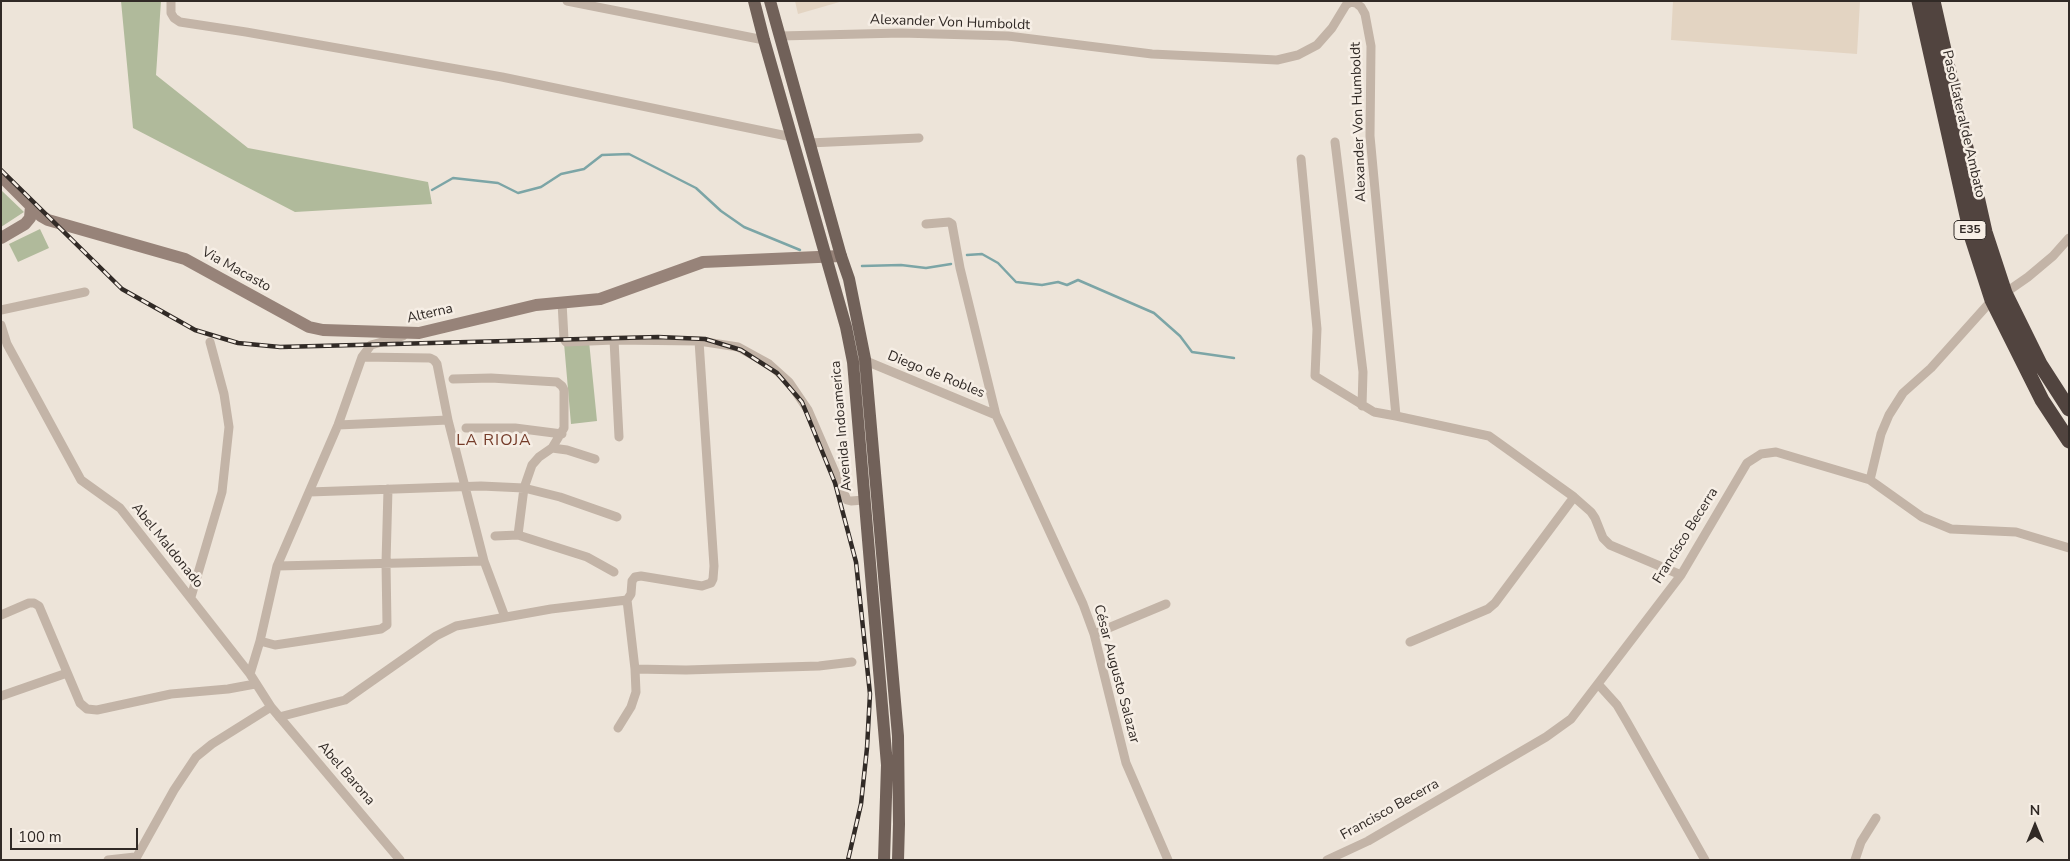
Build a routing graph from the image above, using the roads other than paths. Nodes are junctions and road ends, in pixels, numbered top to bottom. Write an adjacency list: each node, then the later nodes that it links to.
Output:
1 (171, 1): 9 (street)
2 (567, 1): 8 (street)
3 (754, 1): 8 (main road, Avenida Indoamerica)
4 (770, 1): 7 (main road, Avenida Indoamerica)
5 (1918, 1): 24 (highway, Paso Lateral de Ambato / E35)
6 (1933, 1): 24 (highway, Paso Lateral de Ambato / E35)
7 (780, 36): 12 (main road, Avenida Indoamerica); 41 (street, Alexander Von Humboldt)
8 (764, 40): 9 (main road, Avenida Indoamerica)
9 (792, 137): 22 (main road, Avenida Indoamerica)
10 (919, 138): 12 (street)
11 (1334, 142): 38 (street)
12 (809, 143): 21 (main road, Avenida Indoamerica)
13 (1301, 159): 38 (street)
14 (1, 176): 15 (street)
15 (31, 206): 16 (street); 17 (street)
16 (40, 216): 17 (street); 28 (street, Via Macasto)
17 (25, 224): 19 (street)
18 (926, 224): 40 (street, César Augusto Salazar)
19 (1, 238)
20 (2069, 238): 24 (street)
21 (841, 256): 22 (street, Alterna); 33 (main road, Avenida Indoamerica)
22 (826, 258): 25 (street, Alterna); 33 (main road, Avenida Indoamerica)
23 (85, 292): 26 (street)
24 (1998, 296): 34 (highway, Paso Lateral de Ambato / E35); 37 (highway, Paso Lateral de Ambato / E35); 53 (street)
25 (562, 302): 28 (street, Alterna); 29 (street)
26 (1, 310)
27 (1, 325): 69 (street, Abel Maldonado)
28 (419, 333): 32 (street, Alterna)
29 (614, 340): 30 (street); 48 (street)
30 (700, 341): 59 (street); 70 (street)
31 (210, 342): 69 (street)
32 (362, 357): 42 (street); 43 (street)
33 (859, 362): 40 (street, Diego de Robles); 45 (main road, Avenida Indoamerica); 46 (main road, Avenida Indoamerica)
34 (2040, 364): 36 (highway); 39 (highway, Paso Lateral de Ambato / E35)
35 (453, 379): 47 (street)
36 (2069, 398)
37 (2042, 400): 49 (highway, Paso Lateral de Ambato / E35); 51 (highway)
38 (1362, 406): 41 (street)
39 (2069, 409)
40 (996, 414): 74 (street, César Augusto Salazar)
41 (1396, 416): 58 (street)
42 (448, 420): 43 (street); 54 (street)
43 (338, 425): 57 (street)
44 (466, 428): 47 (street)
45 (859, 432): 46 (main road); 59 (main road, Avenida Indoamerica)
46 (873, 432): 92 (main road, Avenida Indoamerica)
47 (562, 434): 50 (street)
48 (619, 437)
49 (2069, 441)
50 (552, 448): 52 (street); 55 (street)
51 (2069, 451)
52 (595, 459)
53 (1870, 480): 63 (street, Francisco Becerra); 68 (street, Francisco Becerra)
54 (465, 487): 55 (street); 56 (street); 64 (street)
55 (524, 488): 60 (street); 61 (street)
56 (388, 489): 57 (street); 65 (street)
57 (309, 492): 66 (street)
58 (1574, 497): 68 (street); 76 (street)
59 (864, 500): 91 (main road, Avenida Indoamerica)
60 (617, 517)
61 (518, 535): 62 (street); 67 (street)
62 (495, 536)
63 (2069, 548)
64 (484, 560): 65 (street); 73 (street)
65 (386, 563): 66 (street); 75 (street)
66 (277, 566): 75 (street)
67 (614, 572)
68 (1681, 574): 82 (street, Francisco Becerra)
69 (191, 597): 80 (street, Abel Maldonado)
70 (627, 600): 73 (street); 78 (street)
71 (1166, 604): 74 (street)
72 (1, 614): 79 (street)
73 (505, 617): 85 (street)
74 (1094, 634): 93 (street, César Augusto Salazar)
75 (260, 641): 80 (street)
76 (1410, 642)
77 (852, 662): 78 (street)
78 (636, 669): 86 (street)
79 (67, 673): 81 (street); 83 (street)
80 (250, 674): 81 (street, Abel Maldonado)
81 (255, 684): 84 (street, Abel Maldonado)
82 (1598, 684): 94 (street, Francisco Becerra); 95 (street)
83 (1, 696)
84 (271, 707): 85 (street, Abel Barona); 89 (street)
85 (279, 717): 88 (street, Abel Barona)
86 (618, 728)
87 (1876, 818): 96 (street)
88 (396, 857)
89 (135, 859): 90 (street)
90 (108, 860)
91 (884, 860)
92 (898, 860)
93 (1168, 860)
94 (1327, 860)
95 (1705, 860)
96 (1855, 860)

